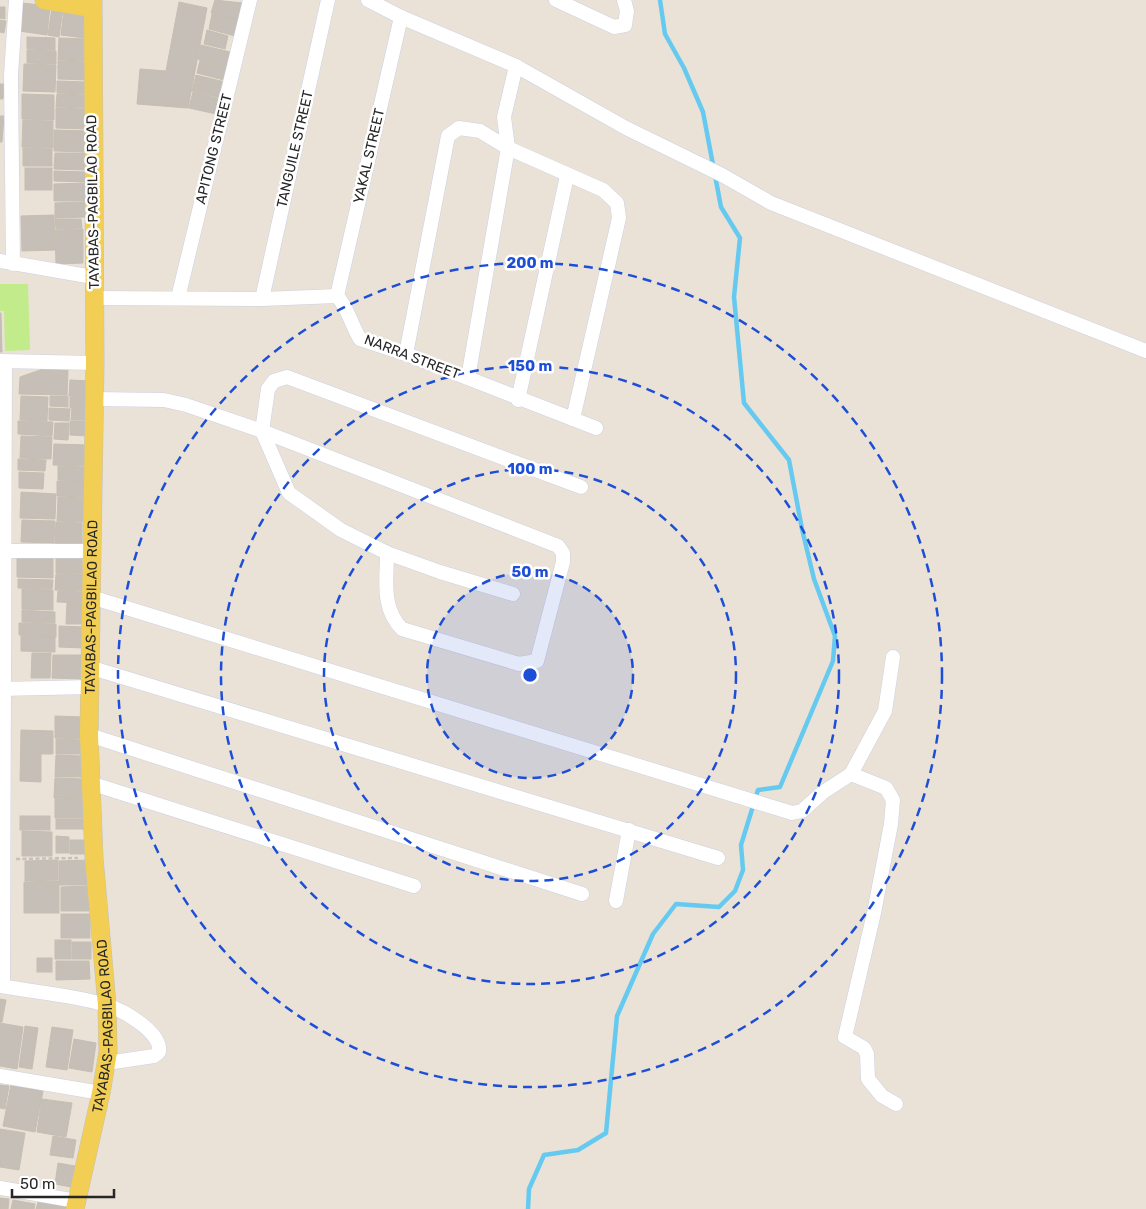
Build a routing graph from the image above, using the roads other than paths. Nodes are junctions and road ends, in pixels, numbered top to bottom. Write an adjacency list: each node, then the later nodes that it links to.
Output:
1 (16, 0): 11 (street)
2 (44, 0): 8 (main road)
3 (250, 0): 18 (street, APITONG STREET)
4 (328, 0): 19 (street, TANGUILE STREET)
5 (368, 0): 9 (street)
6 (556, 0): 7 (street)
7 (624, 0)
8 (92, 4): 15 (main road, TAYABAS-PAGBILAO ROAD)
9 (401, 17): 10 (street); 16 (street, YAKAL STREET)
10 (516, 66): 12 (street); 20 (street)
11 (5, 75): 14 (street)
12 (508, 148): 13 (street); 21 (street); 24 (street)
13 (567, 176): 26 (street); 27 (street)
14 (6, 262): 15 (street)
15 (93, 277): 17 (main road, TAYABAS-PAGBILAO ROAD)
16 (337, 296): 19 (street); 21 (street, NARRA STREET)
17 (94, 298): 18 (street); 23 (main road, TAYABAS-PAGBILAO ROAD)
18 (178, 298): 19 (street)
19 (262, 299)
20 (1146, 351)
21 (406, 354): 24 (street, NARRA STREET)
22 (2, 361): 23 (street); 30 (street)
23 (95, 363): 25 (main road, TAYABAS-PAGBILAO ROAD)
24 (468, 378): 26 (street, NARRA STREET)
25 (94, 399): 29 (street); 33 (main road, TAYABAS-PAGBILAO ROAD)
26 (518, 400): 27 (street, NARRA STREET)
27 (573, 419): 28 (street, NARRA STREET)
28 (596, 428)
29 (262, 431): 31 (street); 34 (street); 34 (street)
30 (2, 435): 32 (street)
31 (581, 487)
32 (2, 551): 33 (street); 40 (street)
33 (90, 551): 36 (main road, TAYABAS-PAGBILAO ROAD)
34 (387, 552): 35 (street)
35 (513, 594)
36 (91, 597): 38 (main road, TAYABAS-PAGBILAO ROAD); 42 (street)
37 (893, 657): 42 (street)
38 (90, 667): 39 (main road, TAYABAS-PAGBILAO ROAD); 44 (street)
39 (90, 687): 40 (street); 41 (main road, TAYABAS-PAGBILAO ROAD)
40 (2, 688): 49 (street)
41 (89, 735): 43 (main road, TAYABAS-PAGBILAO ROAD); 47 (street)
42 (851, 774): 54 (street)
43 (90, 783): 46 (street); 50 (main road, TAYABAS-PAGBILAO ROAD)
44 (629, 830): 45 (street); 48 (street)
45 (718, 858)
46 (414, 886)
47 (582, 894)
48 (616, 901)
49 (2, 986): 50 (street)
50 (107, 1005): 51 (main road, TAYABAS-PAGBILAO ROAD); 51 (street)
51 (106, 1063): 53 (main road, TAYABAS-PAGBILAO ROAD)
52 (0, 1076): 53 (street)
53 (102, 1093): 56 (main road, TAYABAS-PAGBILAO ROAD)
54 (896, 1104)
55 (0, 1188): 56 (street)
56 (76, 1205)

